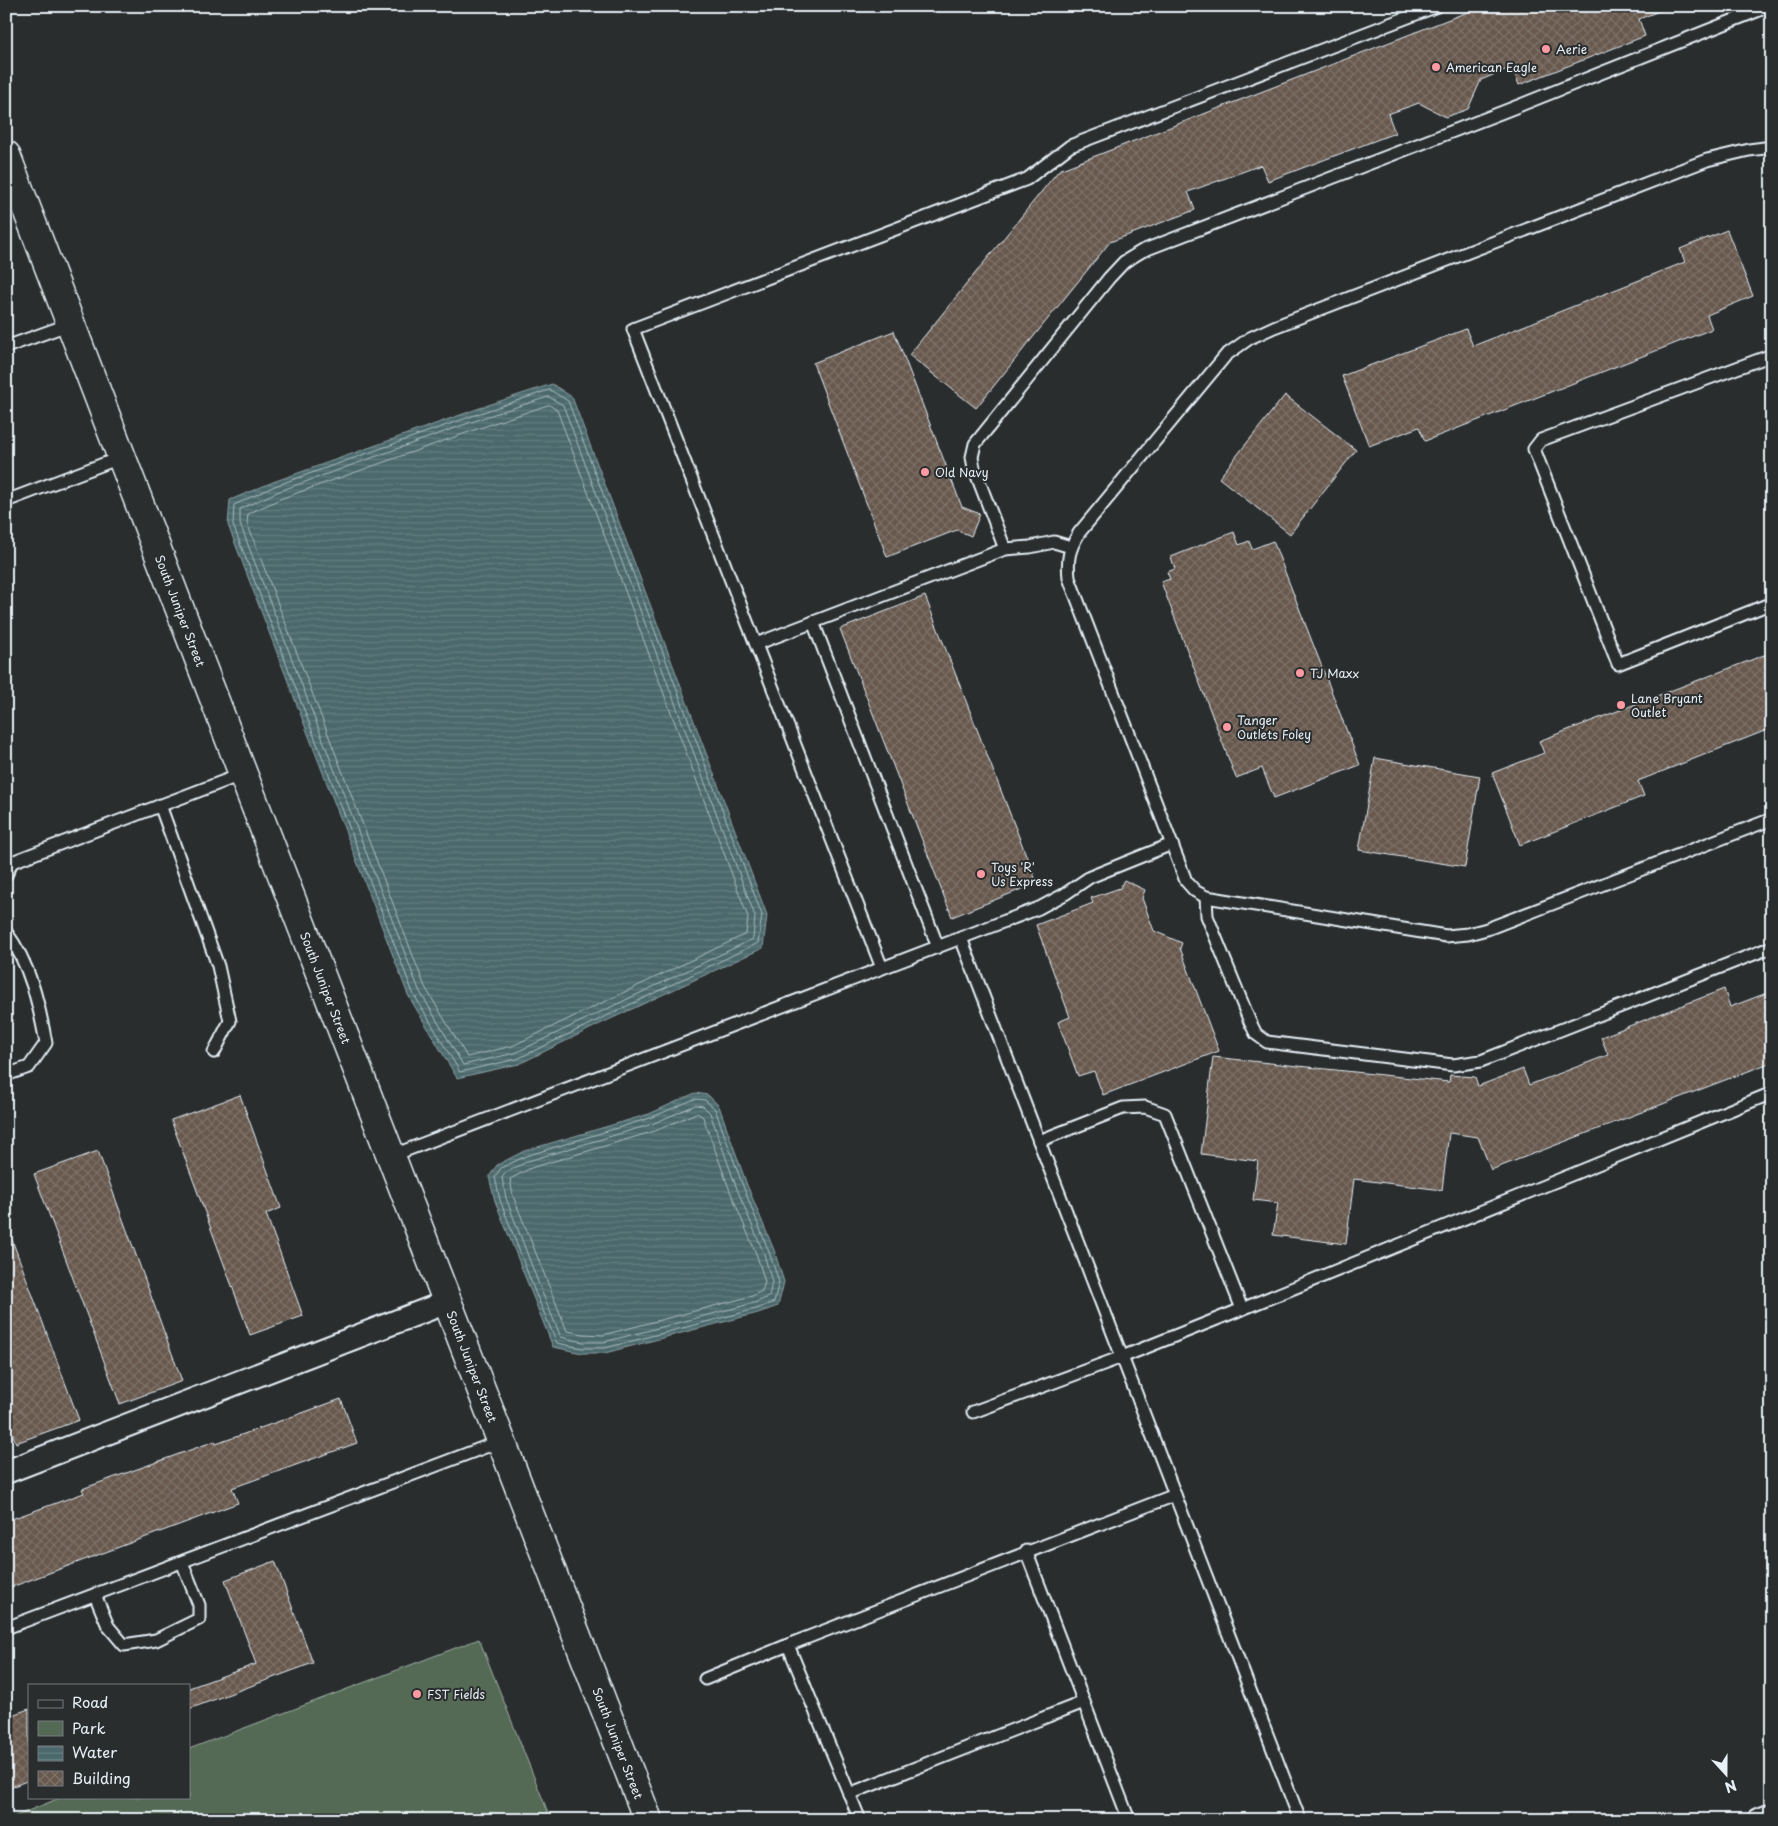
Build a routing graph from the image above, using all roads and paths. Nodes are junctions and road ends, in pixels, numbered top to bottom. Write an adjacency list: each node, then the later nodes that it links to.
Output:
1 (1437, 6): 14 (lane)
2 (1772, 8): 11 (lane)
3 (1772, 147): 10 (lane)
4 (6, 156): 5 (street, South Juniper Street)
5 (70, 324): 6 (lane); 8 (street, South Juniper Street)
6 (6, 348)
7 (1772, 355): 12 (lane)
8 (122, 457): 9 (lane); 15 (street, South Juniper Street)
9 (6, 501)
10 (1070, 547): 11 (lane); 18 (lane)
11 (1005, 549): 13 (lane)
12 (1772, 604)
13 (813, 622): 14 (lane); 23 (lane)
14 (756, 644): 25 (lane)
15 (243, 774): 16 (lane); 30 (street, South Juniper Street)
16 (160, 805): 19 (lane); 26 (lane)
17 (1772, 819): 20 (lane)
18 (1172, 844): 20 (lane); 22 (lane)
19 (6, 875)
20 (1206, 897): 24 (lane)
21 (6, 932): 27 (lane)
22 (961, 938): 23 (lane); 29 (lane)
23 (938, 947): 25 (lane)
24 (1772, 947)
25 (882, 968): 30 (lane)
26 (214, 1052)
27 (6, 1074)
28 (1772, 1093): 32 (lane)
29 (1039, 1141): 32 (lane); 33 (lane)
30 (391, 1156): 31 (street, South Juniper Street)
31 (447, 1302): 35 (street, South Juniper Street); 36 (street)
32 (1242, 1309): 33 (lane)
33 (1122, 1357): 34 (lane); 37 (lane)
34 (973, 1412)
35 (501, 1441): 39 (lane); 47 (street, South Juniper Street)
36 (6, 1472)
37 (1175, 1494): 38 (lane); 50 (lane)
38 (1026, 1551): 42 (lane); 44 (lane)
39 (182, 1562): 40 (lane); 40 (lane)
40 (95, 1594): 41 (lane)
41 (6, 1628)
42 (788, 1645): 43 (lane); 45 (lane)
43 (705, 1679)
44 (1084, 1702): 45 (lane); 49 (lane)
45 (849, 1794): 48 (lane)
46 (1772, 1815): 51 (street)
47 (648, 1820)
48 (860, 1820)
49 (1129, 1820)
50 (1300, 1820)
51 (1759, 1820)

